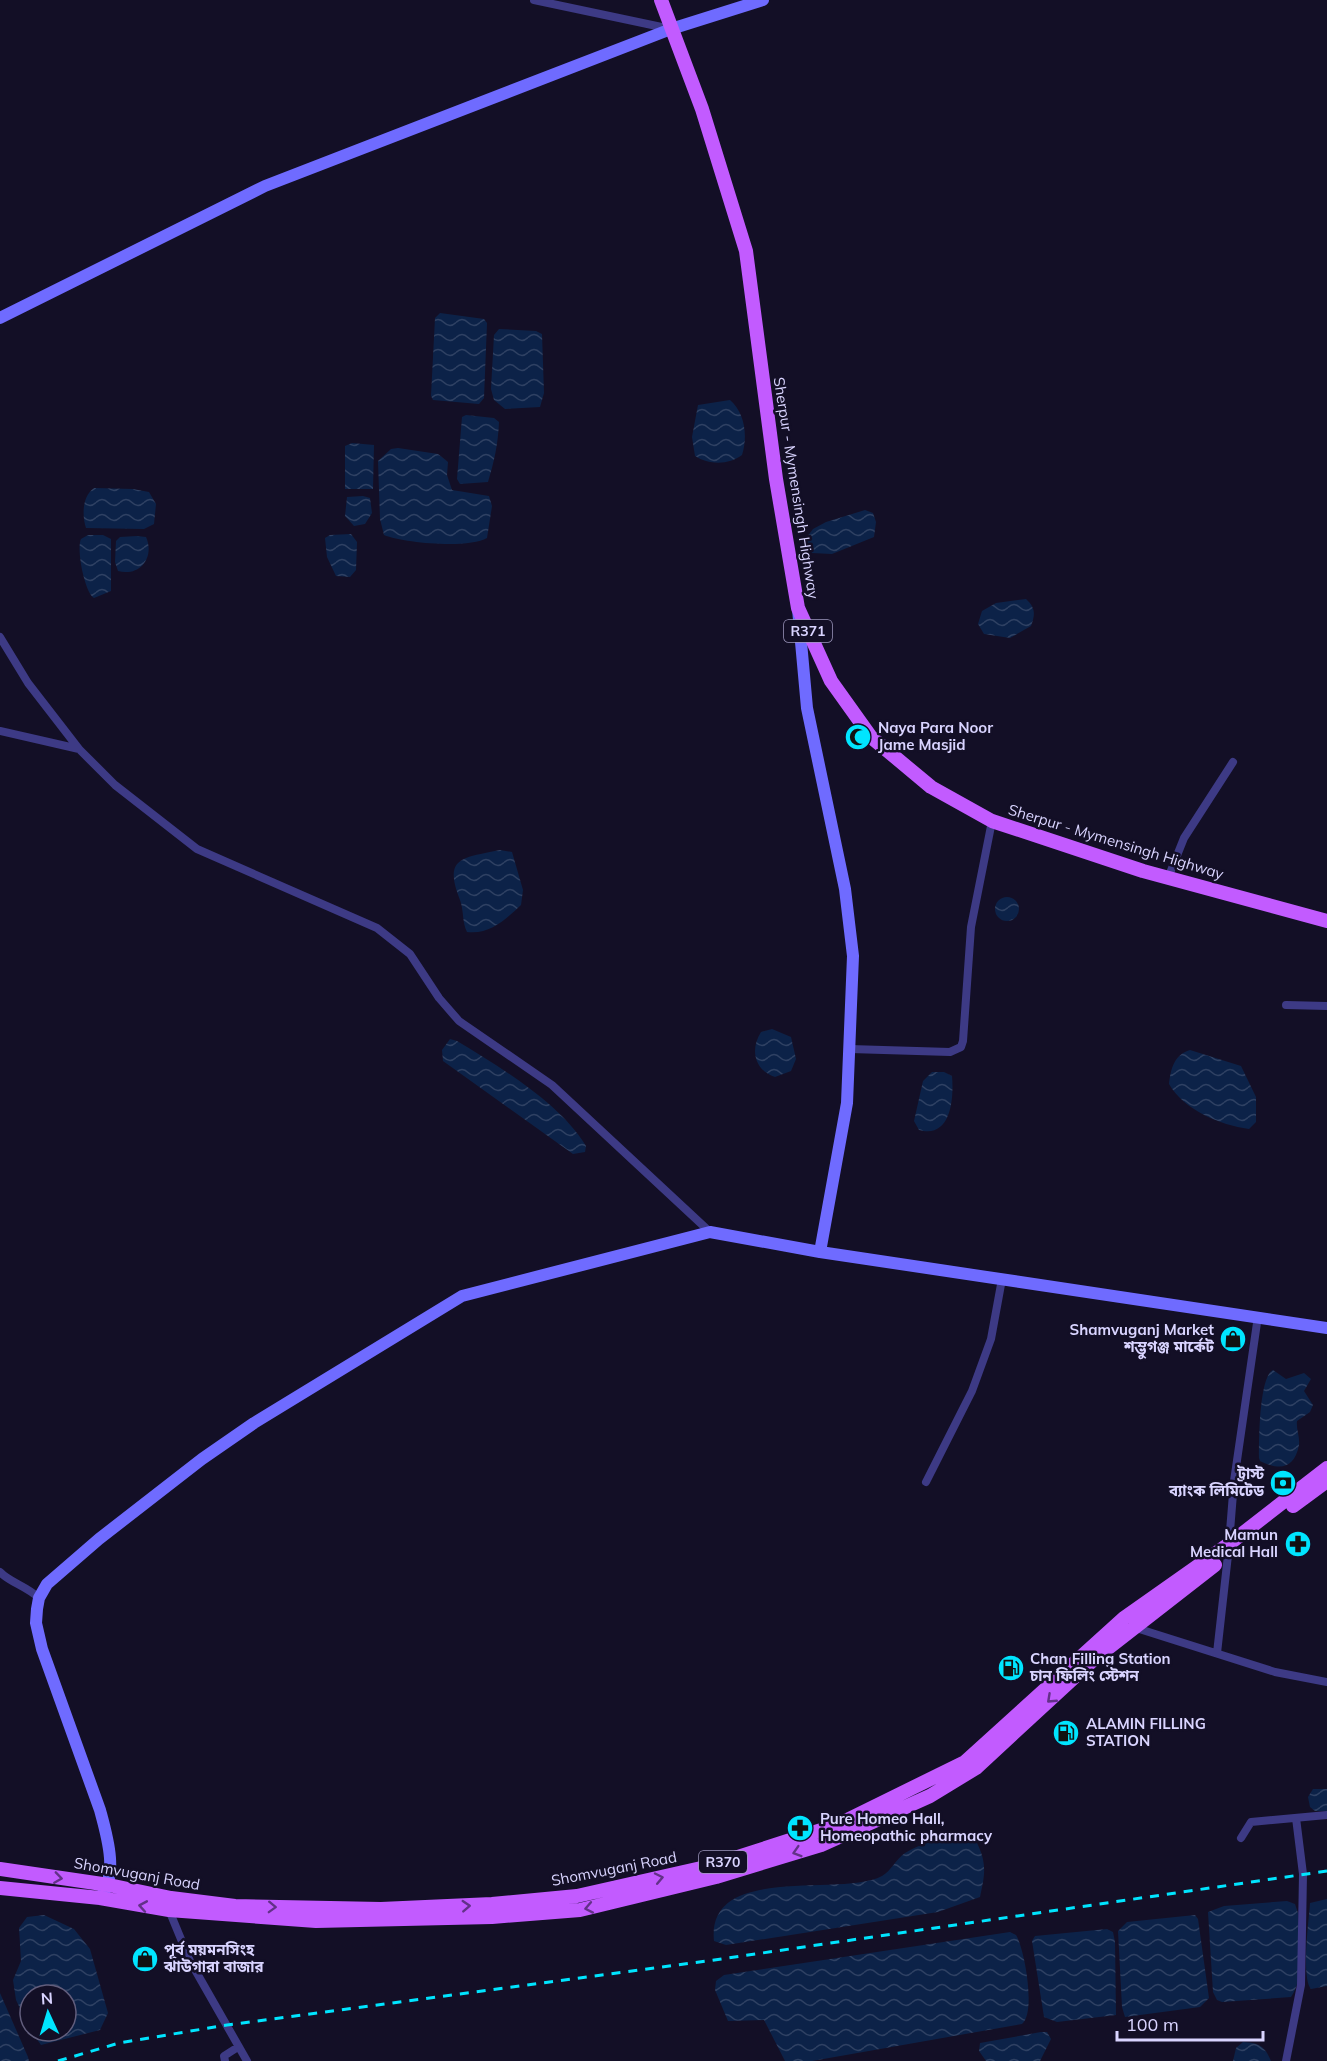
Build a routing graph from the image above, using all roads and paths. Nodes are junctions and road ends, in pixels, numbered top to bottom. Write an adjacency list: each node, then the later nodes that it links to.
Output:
1 (534, 0): 4 (street)
2 (661, 0): 4 (main road, R371)
3 (764, 0): 4 (street)
4 (671, 28): 5 (street); 6 (main road, Sherpur - Mymensingh Highway / R371)
5 (0, 318)
6 (798, 608): 11 (main road, Sherpur - Mymensingh Highway / R371); 16 (street)
7 (0, 637): 9 (street)
8 (0, 731): 9 (street)
9 (79, 749): 17 (street)
10 (1233, 762): 12 (street)
11 (992, 821): 12 (main road, Sherpur - Mymensingh Highway / R371); 16 (street)
12 (1168, 878): 13 (main road, Sherpur - Mymensingh Highway / R371)
13 (1327, 921)
14 (1286, 1005): 15 (street)
15 (1327, 1006)
16 (850, 1049): 18 (street)
17 (710, 1232): 18 (street); 27 (street)
18 (820, 1252): 19 (street)
19 (1002, 1279): 20 (street); 24 (street)
20 (1258, 1316): 21 (street); 25 (street)
21 (1327, 1328)
22 (1327, 1468): 25 (main road, Shomvuganj Road / R370)
23 (1327, 1480): 25 (main road, Shomvuganj Road / R370)
24 (926, 1482)
25 (1229, 1550): 28 (main road, Shomvuganj Road / R370); 29 (street); 35 (main road, Shomvuganj Road / R370, one-way to 25)
26 (0, 1572): 27 (street)
27 (39, 1598): 35 (street)
28 (1133, 1627): 29 (street); 38 (main road, Shomvuganj Road / R370, one-way to 38)
29 (1217, 1653): 30 (street)
30 (1327, 1682)
31 (1327, 1815): 32 (street)
32 (1296, 1818): 33 (street); 42 (street)
33 (1241, 1838)
34 (0, 1869): 35 (main road, Shomvuganj Road / R370, one-way to 35)
35 (109, 1885): 37 (street)
36 (0, 1888): 37 (main road, Shomvuganj Road / R370)
37 (100, 1898): 38 (main road, Shomvuganj Road / R370, one-way to 37)
38 (169, 1910): 39 (street)
39 (238, 2047): 40 (street); 41 (street)
40 (225, 2061)
41 (247, 2061)
42 (1286, 2061)

